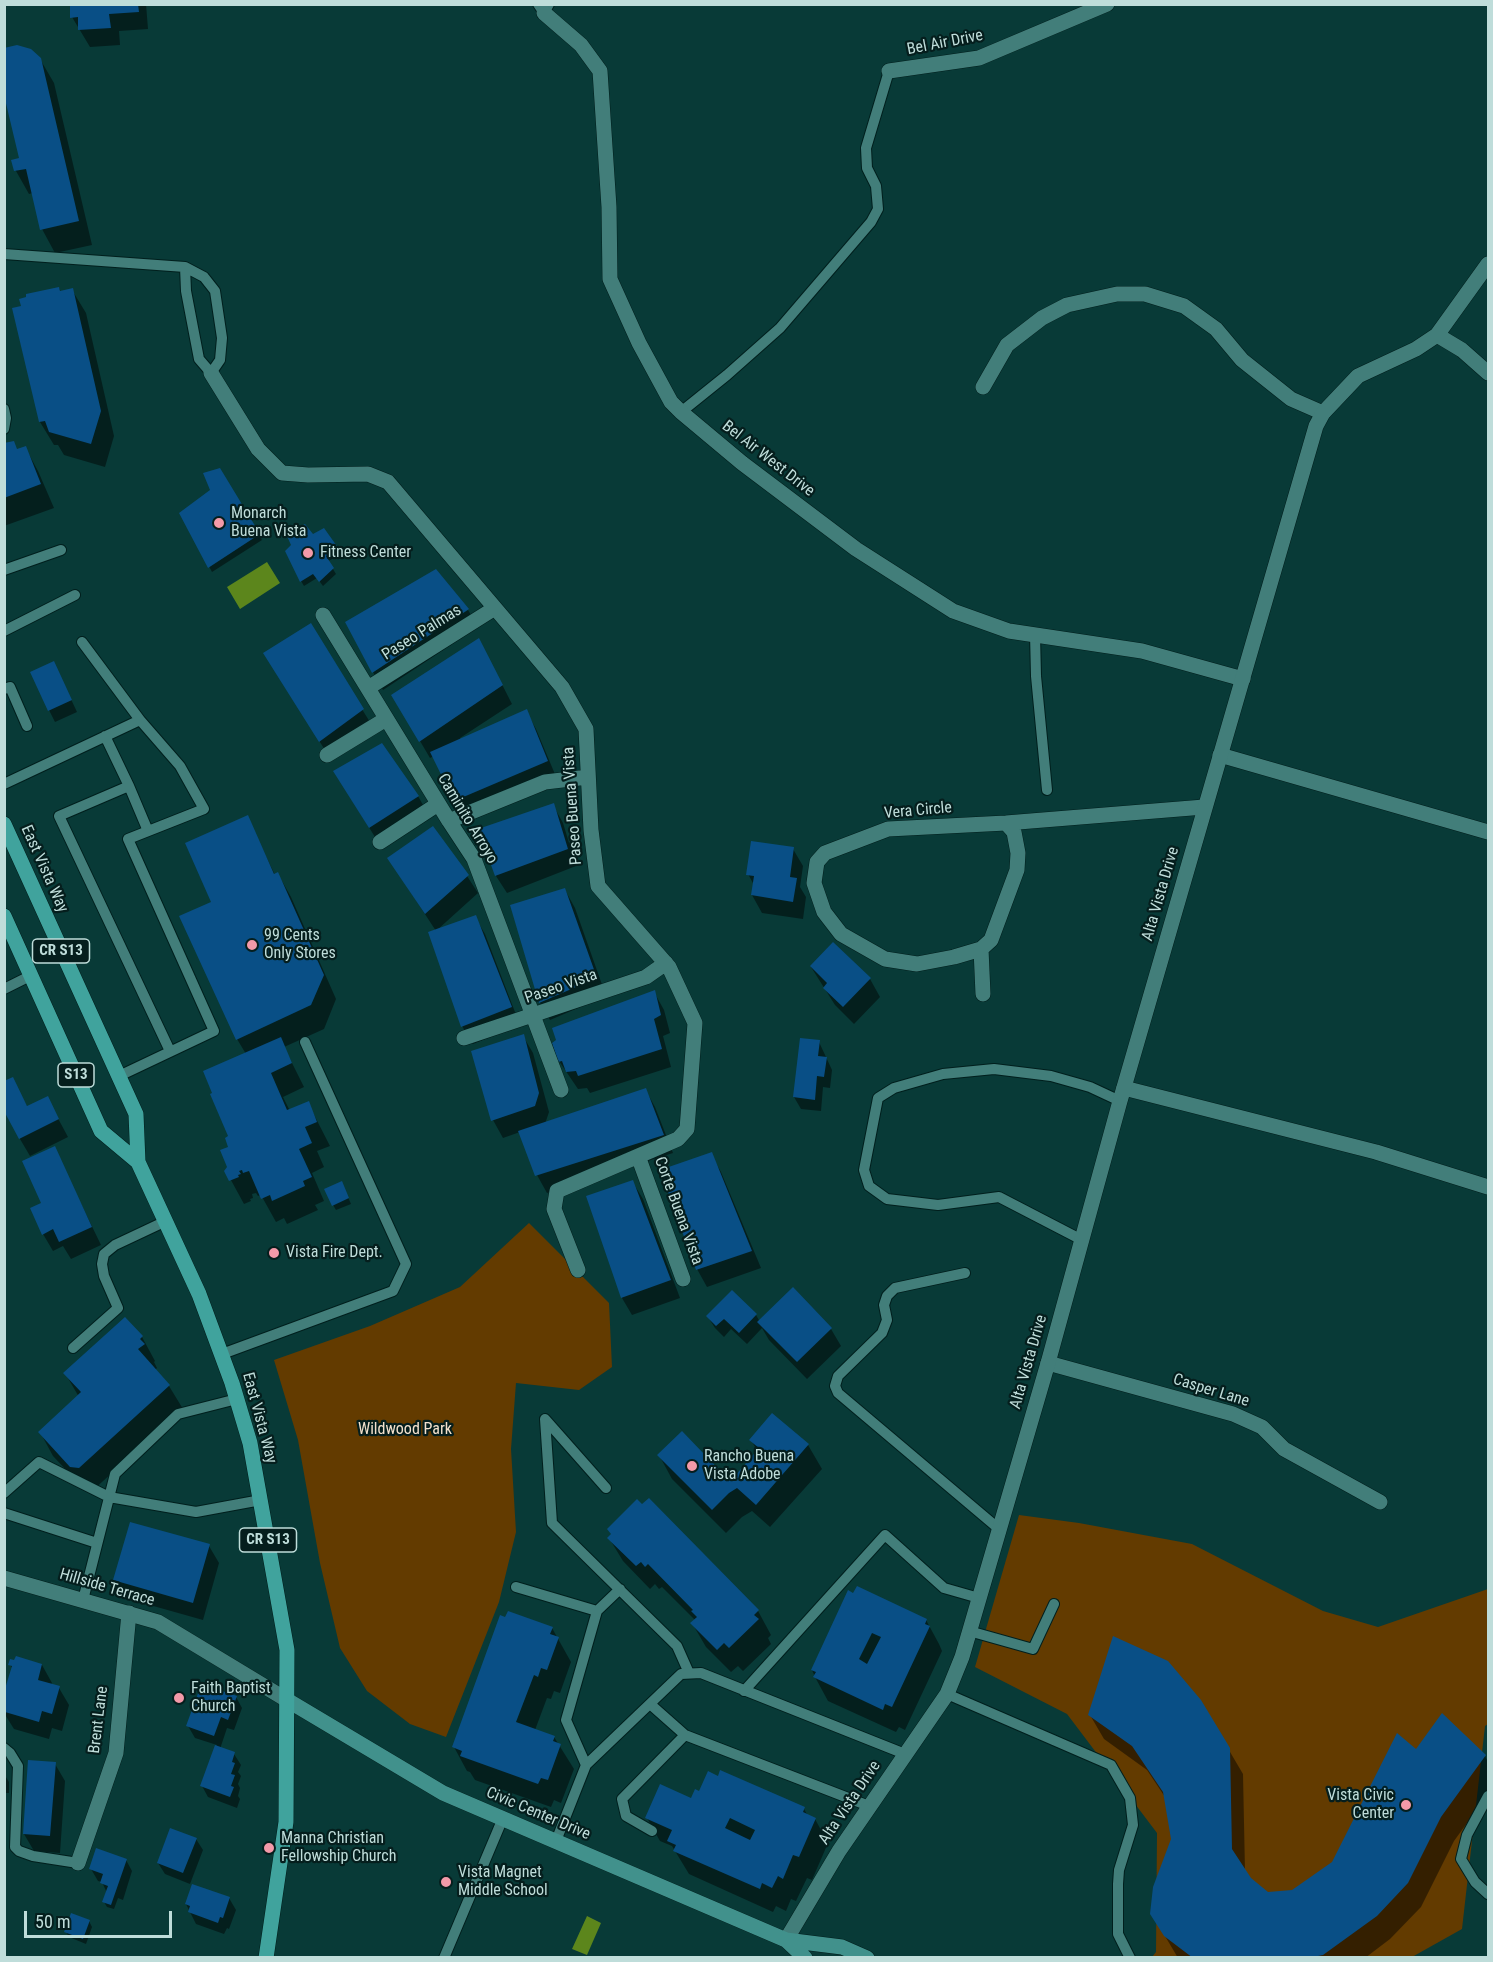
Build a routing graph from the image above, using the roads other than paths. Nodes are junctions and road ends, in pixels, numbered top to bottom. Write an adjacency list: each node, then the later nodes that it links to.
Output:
1 (1107, 4): 3 (street, Bel Air Drive)
2 (543, 8): 12 (street, Bel Air West Drive)
3 (889, 71): 12 (lane)
4 (4, 255): 6 (lane)
5 (1488, 264): 7 (street, Alta Vista Drive)
6 (185, 267): 8 (lane); 8 (lane)
7 (1437, 334): 9 (street); 13 (street, Alta Vista Drive)
8 (211, 373): 18 (street, Paseo Buena Vista)
9 (1488, 373)
10 (983, 387): 13 (street)
11 (4, 409): 14 (lane)
12 (681, 412): 21 (street, Bel Air West Drive)
13 (1323, 413): 23 (street, Alta Vista Drive)
14 (4, 429)
15 (61, 550): 16 (lane)
16 (4, 570)
17 (75, 595): 20 (lane)
18 (495, 608): 24 (street, Paseo Palmas); 32 (street, Paseo Buena Vista)
19 (323, 615): 24 (street, Caminito Arroyo)
20 (4, 632)
21 (1035, 634): 23 (street, Bel Air West Drive); 35 (lane)
22 (82, 642): 27 (lane)
23 (1243, 679): 31 (street, Alta Vista Drive)
24 (368, 688): 26 (street, Caminito Arroyo)
25 (4, 689): 28 (lane)
26 (386, 719): 30 (street); 36 (street, Caminito Arroyo)
27 (140, 720): 29 (lane); 41 (lane)
28 (27, 726)
29 (105, 736): 33 (lane); 34 (lane)
30 (327, 755)
31 (1220, 755): 37 (street, Alta Vista Drive); 42 (street)
32 (588, 777): 38 (street); 46 (street, Paseo Buena Vista)
33 (4, 784)
34 (129, 786): 41 (lane); 53 (lane)
35 (1047, 790)
36 (438, 804): 38 (street, Caminito Arroyo); 43 (street)
37 (1204, 807): 39 (street, Vera Circle); 56 (street, Alta Vista Drive)
38 (449, 821): 50 (street, Caminito Arroyo)
39 (1006, 823): 45 (street); 45 (street, Vera Circle)
40 (4, 824): 54 (main road, East Vista Way / CR S13)
41 (148, 831): 53 (lane)
42 (1488, 832)
43 (380, 842)
44 (6, 922): 47 (main road, East Vista Way / S13)
45 (981, 949): 49 (street)
46 (666, 963): 50 (street, Paseo Vista); 57 (street, Paseo Buena Vista)
47 (32, 975): 48 (lane); 58 (main road, East Vista Way / S13)
48 (4, 989)
49 (983, 994)
50 (533, 1016): 51 (street, Paseo Vista); 55 (street, Caminito Arroyo)
51 (464, 1038)
52 (305, 1042): 66 (lane)
53 (170, 1052): 54 (lane)
54 (119, 1076): 58 (main road, East Vista Way / CR S13)
55 (561, 1090)
56 (1122, 1094): 59 (street); 61 (street, Alta Vista Drive); 61 (lane)
57 (638, 1156): 62 (street, Paseo Buena Vista); 64 (street, Corte Buena Vista)
58 (138, 1162): 60 (main road, East Vista Way / CR S13)
59 (1488, 1187)
60 (166, 1221): 65 (lane); 66 (main road, East Vista Way / CR S13)
61 (1082, 1240): 67 (street, Alta Vista Drive)
62 (578, 1270)
63 (964, 1273): 75 (lane)
64 (683, 1279)
65 (73, 1348)
66 (222, 1354): 68 (main road, East Vista Way / CR S13)
67 (1048, 1363): 73 (street, Casper Lane); 75 (street, Alta Vista Drive)
68 (237, 1399): 71 (lane); 72 (main road, East Vista Way / CR S13)
69 (606, 1488): 79 (lane)
70 (4, 1493): 71 (lane)
71 (109, 1497): 72 (lane); 76 (lane)
72 (261, 1500): 89 (main road, East Vista Way / CR S13)
73 (1380, 1502)
74 (4, 1513): 76 (lane)
75 (999, 1529): 80 (street, Alta Vista Drive)
76 (97, 1543): 81 (lane)
77 (4, 1578): 81 (street, Hillside Terrace)
78 (516, 1587): 83 (lane)
79 (620, 1589): 83 (lane); 86 (lane)
80 (979, 1598): 85 (street, Alta Vista Drive); 87 (lane)
81 (83, 1600): 84 (street, Hillside Terrace)
82 (1054, 1604): 85 (lane)
83 (597, 1611): 94 (lane)
84 (129, 1613): 89 (street, Hillside Terrace); 100 (street, Brent Lane)
85 (969, 1631): 88 (street, Alta Vista Drive)
86 (688, 1674): 87 (lane); 90 (lane)
87 (744, 1691): 93 (lane)
88 (947, 1694): 93 (street, Alta Vista Drive); 107 (lane)
89 (287, 1700): 97 (main road, Civic Center Drive); 103 (main road, CR S13)
90 (650, 1704): 91 (lane); 94 (lane)
91 (685, 1735): 96 (lane); 98 (lane)
92 (4, 1748): 100 (lane)
93 (905, 1754): 96 (street, Alta Vista Drive)
94 (586, 1765): 99 (lane)
95 (1488, 1796): 101 (lane)
96 (869, 1806): 102 (street, Alta Vista Drive)
97 (503, 1818): 99 (main road, Civic Center Drive); 104 (lane)
98 (652, 1831)
99 (556, 1841): 102 (main road, Civic Center Drive)
100 (78, 1863)
101 (1488, 1894)
102 (786, 1940): 105 (main road, Civic Center Drive); 106 (main road, Civic Center Drive)
103 (266, 1958)
104 (444, 1958)
105 (806, 1958)
106 (867, 1958)
107 (1131, 1958)

